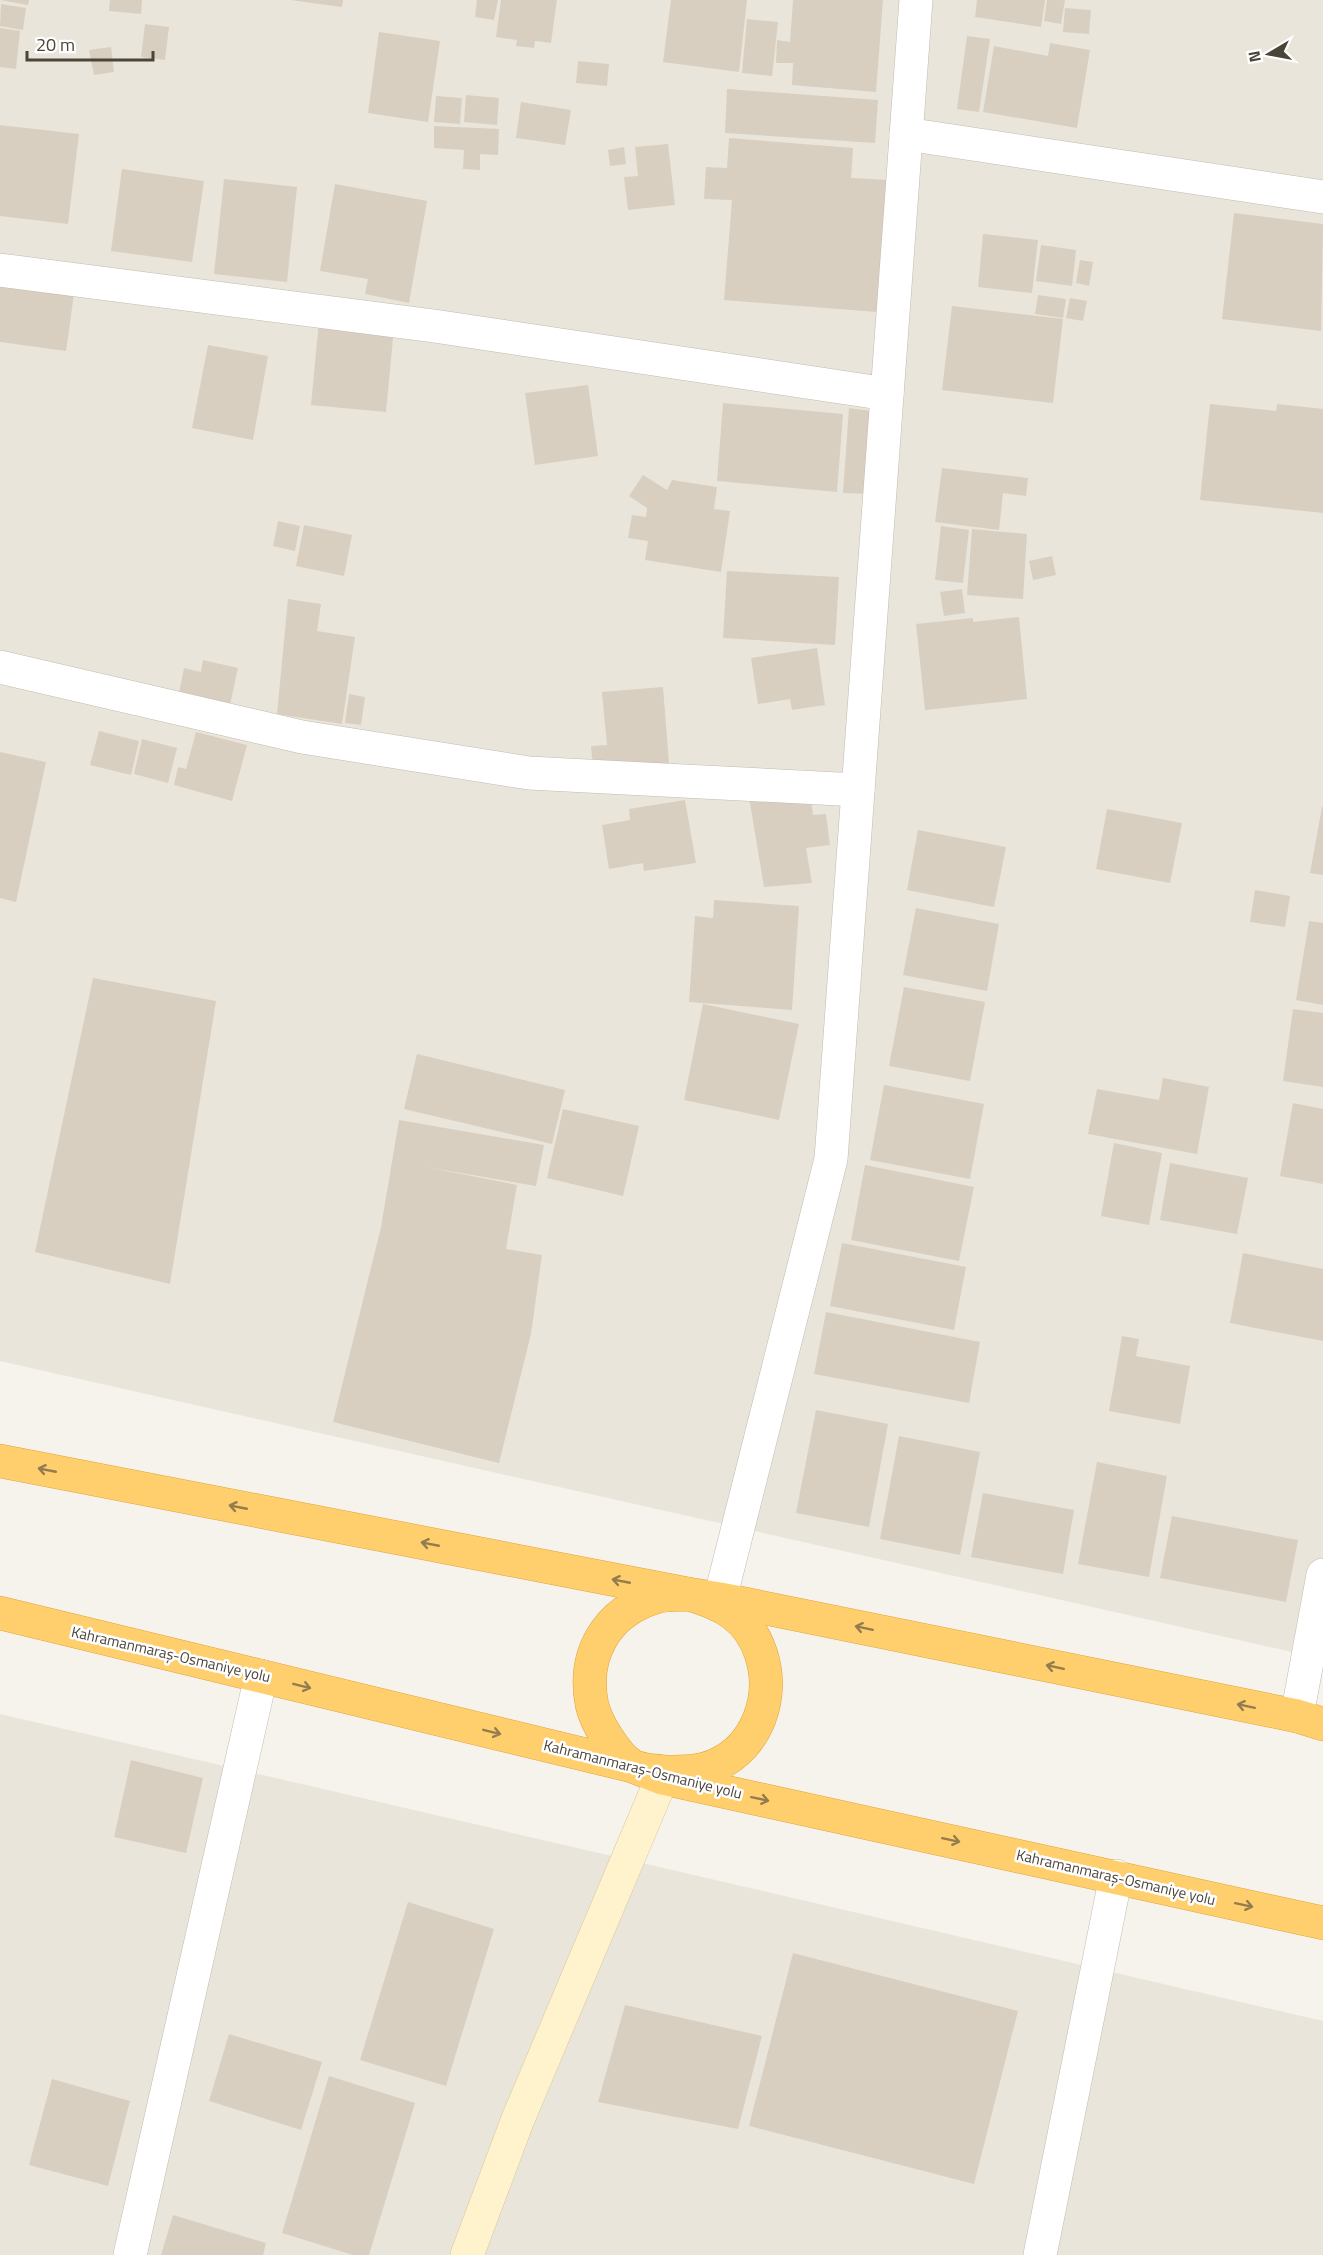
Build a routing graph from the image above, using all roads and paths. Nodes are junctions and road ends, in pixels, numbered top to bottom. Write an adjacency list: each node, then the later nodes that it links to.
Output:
1 (916, 0): 2 (street)
2 (906, 134): 3 (street); 5 (street)
3 (1323, 197)
4 (0, 270): 5 (street)
5 (887, 394): 7 (street)
6 (0, 667): 7 (street)
7 (858, 790): 11 (street)
8 (0, 1461): 10 (highway, one-way to 8)
9 (1323, 1575): 14 (street)
10 (688, 1594): 11 (highway); 15 (highway); 15 (highway)
11 (720, 1599): 14 (highway, one-way to 11)
12 (0, 1613): 13 (highway, Kahramanmaraş-Osmaniye yolu)
13 (261, 1676): 15 (highway, Kahramanmaraş-Osmaniye yolu, one-way to 15); 19 (street)
14 (1310, 1720)
15 (632, 1766): 16 (highway, Kahramanmaraş-Osmaniye yolu)
16 (662, 1778): 17 (highway, Kahramanmaraş-Osmaniye yolu, one-way to 17); 20 (street)
17 (1116, 1876): 18 (highway, Kahramanmaraş-Osmaniye yolu, one-way to 18); 21 (street)
18 (1323, 1923)
19 (130, 2255)
20 (467, 2255)
21 (1040, 2255)

